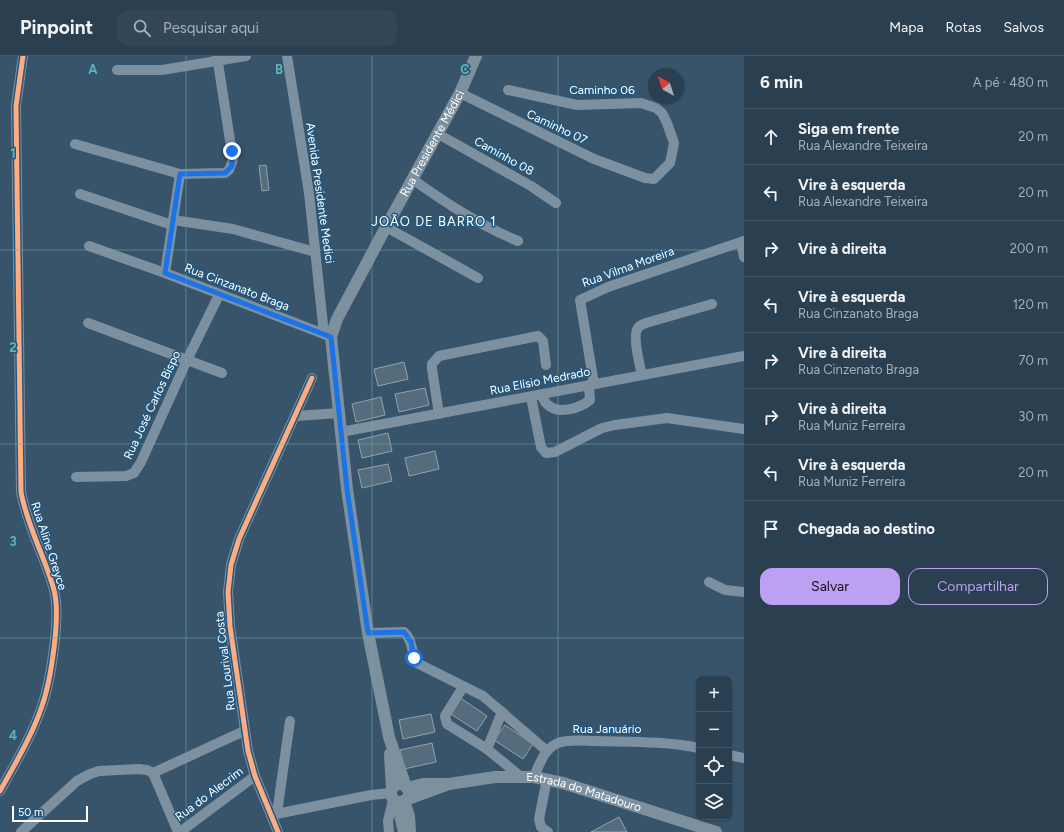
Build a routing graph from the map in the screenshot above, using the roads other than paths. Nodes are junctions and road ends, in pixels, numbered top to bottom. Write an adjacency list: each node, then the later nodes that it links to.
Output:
1 (23, 56): 60 (street, Rua Aline Greyce)
2 (246, 56): 5 (street)
3 (287, 56): 21 (street, Avenida Presidente Medici)
4 (476, 56): 8 (main road, Rua Presidente Médici)
5 (218, 59): 6 (street); 11 (street)
6 (117, 70)
7 (508, 90): 12 (street, Caminho 06)
8 (460, 93): 9 (main road, Rua Presidente Médici); 12 (street, Caminho 07)
9 (438, 134): 13 (main road, Rua Presidente Médici); 15 (street, Caminho 08)
10 (75, 144): 11 (street)
11 (180, 174): 16 (street)
12 (645, 178)
13 (412, 179): 17 (main road, Rua Presidente Médici); 18 (street)
14 (80, 194): 16 (street)
15 (556, 203)
16 (173, 222): 21 (street); 23 (street)
17 (386, 227): 24 (street); 28 (main road, Rua Presidente Médici)
18 (518, 241)
19 (742, 242): 22 (street); 35 (street, Rua Vilma Moreira)
20 (89, 246): 23 (street, Rua Cinzanato Braga)
21 (315, 252): 28 (street, Avenida Presidente Medici)
22 (744, 257)
23 (165, 273): 25 (street, Rua Cinzanato Braga)
24 (478, 278)
25 (219, 295): 28 (street, Rua Cinzanato Braga); 30 (street, Rua José Carlos Bispo)
26 (712, 304): 33 (street)
27 (88, 323): 30 (street)
28 (327, 336): 37 (main road)
29 (744, 356): 33 (street, Rua Elísio Medrado)
30 (187, 360): 32 (street); 42 (street, Rua José Carlos Bispo)
31 (546, 365): 38 (street)
32 (222, 373)
33 (642, 375): 35 (street, Rua Elísio Medrado)
34 (312, 378): 39 (street, Rua Lourival Costa)
35 (592, 385): 36 (street, Rua Elísio Medrado); 36 (street)
36 (536, 396): 38 (street, Rua Elísio Medrado); 40 (street)
37 (339, 413): 39 (street); 41 (main road)
38 (439, 414): 41 (street, Rua Elísio Medrado)
39 (296, 416): 49 (street, Rua Lourival Costa)
40 (744, 429)
41 (341, 432): 45 (main road)
42 (76, 478)
43 (709, 582): 44 (street)
44 (744, 592)
45 (368, 633): 46 (street); 61 (main road)
46 (463, 687): 47 (street); 50 (street)
47 (502, 712): 50 (street); 52 (street)
48 (290, 721): 62 (street)
49 (244, 731): 55 (street); 56 (street, Rua Lourival Costa)
50 (487, 748): 57 (street)
51 (696, 748): 52 (street, Rua Januário)
52 (547, 751): 58 (street)
53 (732, 756): 54 (street)
54 (744, 758)
55 (153, 773): 63 (street); 64 (street)
56 (255, 776): 62 (street, Rua Lourival Costa); 64 (street, Rua do Alecrim)
57 (520, 776): 58 (main road, Estrada do Matadouro); 61 (main road, Estrada do Matadouro)
58 (534, 777): 59 (main road, Estrada do Matadouro)
59 (547, 779): 69 (street); 70 (main road, Estrada do Matadouro)
60 (0, 790)
61 (399, 795): 62 (street); 66 (street); 67 (main road); 68 (main road)
62 (274, 814): 65 (street, Rua Lourival Costa)
63 (21, 832)
64 (179, 832)
65 (278, 832)
66 (389, 832)
67 (404, 832)
68 (410, 832)
69 (548, 832)
70 (716, 832)

